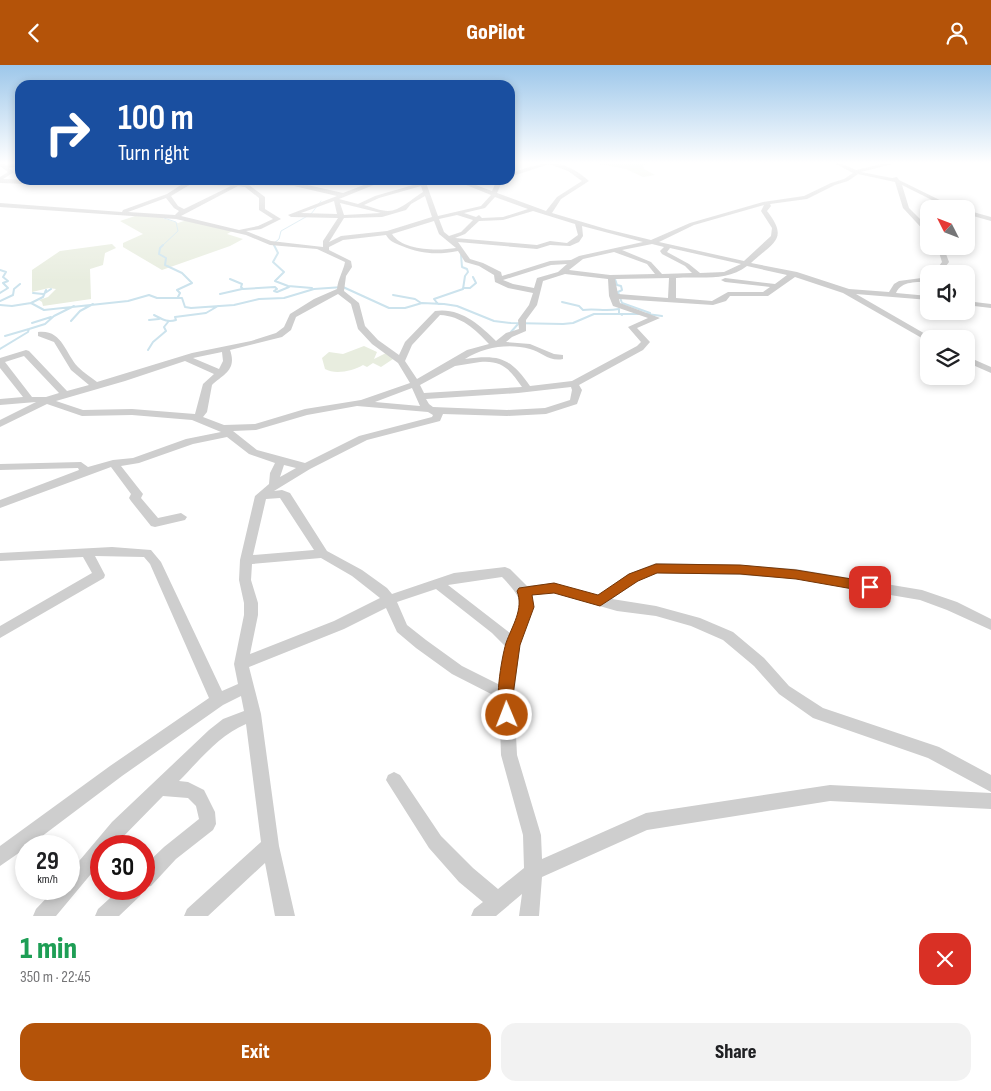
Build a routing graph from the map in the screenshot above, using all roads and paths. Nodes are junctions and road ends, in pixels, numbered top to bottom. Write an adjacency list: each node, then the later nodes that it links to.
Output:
1 (148, 203): 20 (street)
2 (175, 203): 25 (street)
3 (200, 203): 25 (street)
4 (262, 203): 28 (street)
5 (325, 203): 26 (street)
6 (339, 203): 23 (street)
7 (354, 203): 17 (street)
8 (366, 203): 17 (street)
9 (409, 203): 21 (street)
10 (430, 203): 29 (street)
11 (489, 203): 18 (street)
12 (518, 203): 24 (street)
13 (555, 203): 24 (street)
14 (764, 203): 38 (street); 45 (street)
15 (903, 203): 32 (street)
16 (0, 205): 20 (street)
17 (362, 205): 21 (street); 23 (street)
18 (483, 207): 22 (street); 31 (street)
19 (531, 210): 31 (street)
20 (121, 213): 25 (street)
21 (388, 213): 23 (street)
22 (458, 213): 29 (street); 31 (street)
23 (341, 214): 26 (street); 41 (street)
24 (548, 214): 33 (street)
25 (180, 215): 34 (street)
26 (291, 215): 28 (street)
27 (975, 215): 30 (street)
28 (278, 219): 34 (street)
29 (437, 219): 35 (street); 37 (street)
30 (991, 219)
31 (477, 220): 36 (street)
32 (920, 221)
33 (578, 223): 38 (street); 39 (street)
34 (233, 230): 41 (street)
35 (388, 233): 41 (street); 42 (street)
36 (458, 235): 37 (street); 39 (street)
37 (451, 239): 39 (street); 42 (street)
38 (652, 242): 40 (street); 43 (street)
39 (513, 245)
40 (668, 247): 45 (street); 49 (street)
41 (326, 248): 56 (street)
42 (460, 249): 53 (street)
43 (614, 250): 44 (street); 50 (street)
44 (573, 262): 46 (street); 53 (street)
45 (746, 264): 47 (street); 52 (street)
46 (564, 272): 51 (street); 57 (street)
47 (794, 274): 55 (street); 58 (street)
48 (672, 275): 49 (street); 50 (street); 63 (street)
49 (698, 275): 52 (street)
50 (660, 276): 51 (street)
51 (611, 277): 60 (street)
52 (725, 277): 55 (street); 61 (street)
53 (498, 279): 57 (street)
54 (920, 280): 59 (street)
55 (776, 287): 61 (street)
56 (340, 290): 69 (street); 74 (street)
57 (536, 291): 68 (street)
58 (846, 291): 59 (street); 66 (street)
59 (892, 295): 62 (street)
60 (613, 296): 63 (street); 80 (street)
61 (726, 296): 63 (street)
62 (920, 297)
63 (672, 301)
64 (975, 304): 65 (street)
65 (991, 306)
66 (920, 333)
67 (41, 334): 81 (street)
68 (501, 344): 70 (street); 72 (street); 74 (street); 75 (street)
69 (225, 348): 71 (street); 78 (street)
70 (560, 357)
71 (185, 358): 78 (street); 81 (street)
72 (500, 359): 75 (street); 82 (street)
73 (0, 361): 83 (street); 85 (street)
74 (401, 361): 79 (street)
75 (452, 363): 79 (street)
76 (975, 363): 77 (street)
77 (991, 370)
78 (222, 374): 90 (street)
79 (415, 384): 84 (street); 88 (street)
80 (574, 384): 82 (street); 89 (street)
81 (95, 385): 83 (street)
82 (528, 389): 84 (street)
83 (65, 394): 86 (street)
84 (421, 395): 89 (street)
85 (30, 400): 86 (street); 87 (street)
86 (48, 400): 90 (street); 91 (street)
87 (0, 402)
88 (365, 402): 89 (street); 92 (street)
89 (429, 409): 96 (street)
90 (198, 418): 92 (street)
91 (0, 424)
92 (227, 431): 93 (street); 94 (street)
93 (280, 461): 96 (street); 98 (street)
94 (113, 463): 97 (street); 101 (street)
95 (0, 467): 97 (street)
96 (306, 467): 98 (street)
97 (86, 471): 100 (street)
98 (274, 485): 99 (street)
99 (261, 496): 103 (street); 105 (street)
100 (0, 504)
101 (181, 517)
102 (86, 552): 104 (street); 111 (street); 116 (street)
103 (323, 554): 105 (street); 108 (street)
104 (0, 557)
105 (246, 560): 113 (street)
106 (437, 583): 107 (street); 108 (street); 112 (street)
107 (524, 591): 109 (street); 112 (street)
108 (389, 600): 113 (street); 115 (street)
109 (600, 601): 110 (street); 119 (street)
110 (991, 625)
111 (0, 633)
112 (513, 645): 115 (street)
113 (241, 664): 114 (street)
114 (246, 687): 116 (street); 117 (street)
115 (506, 695): 127 (street)
116 (218, 700): 124 (street)
117 (253, 714): 120 (street); 123 (street)
118 (394, 780): 131 (street)
119 (991, 784)
120 (162, 788): 122 (street); 126 (street)
121 (991, 801): 127 (street)
122 (112, 835)
123 (270, 846): 134 (street); 135 (street)
124 (0, 857)
125 (90, 861): 128 (street)
126 (155, 868)
127 (533, 873): 131 (street); 137 (street)
128 (80, 874)
129 (57, 900): 132 (street)
130 (121, 900): 133 (street)
131 (497, 901): 136 (street)
132 (42, 916)
133 (104, 916)
134 (194, 916)
135 (284, 916)
136 (481, 916)
137 (529, 916)

